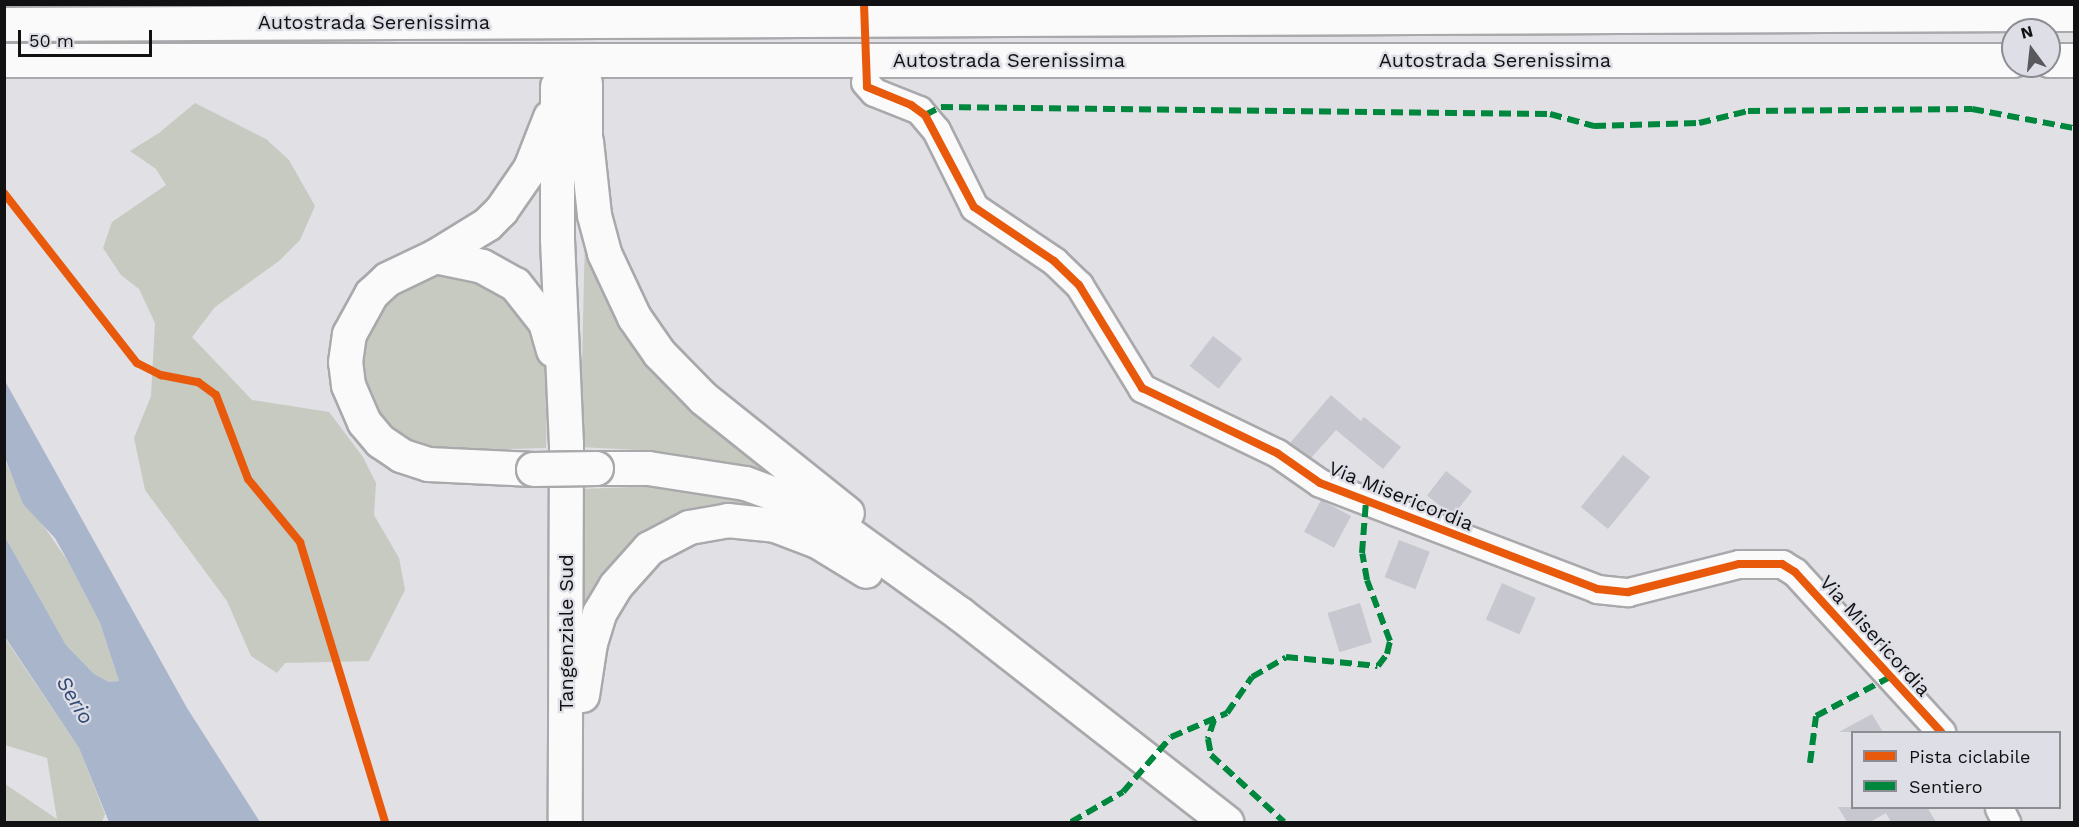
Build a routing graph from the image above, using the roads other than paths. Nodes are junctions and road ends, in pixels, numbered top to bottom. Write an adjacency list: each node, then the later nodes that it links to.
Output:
1 (2074, 14): 2 (highway, Autostrada Serenissima)
2 (4, 24)
3 (4, 60): 4 (highway, Autostrada Serenissima)
4 (2001, 60)
5 (865, 82): 11 (street, Via Misericordia)
6 (571, 84): 7 (highway, Tangenziale Sud); 8 (highway); 9 (highway, Tangenziale Sud)
7 (586, 141): 9 (highway, Tangenziale Sud); 10 (highway)
8 (435, 256): 9 (highway); 10 (highway, bridge)
9 (566, 444): 12 (highway, Tangenziale Sud)
10 (960, 614): 13 (highway); 14 (highway)
11 (1940, 731)
12 (565, 822)
13 (575, 822)
14 (1226, 822)

